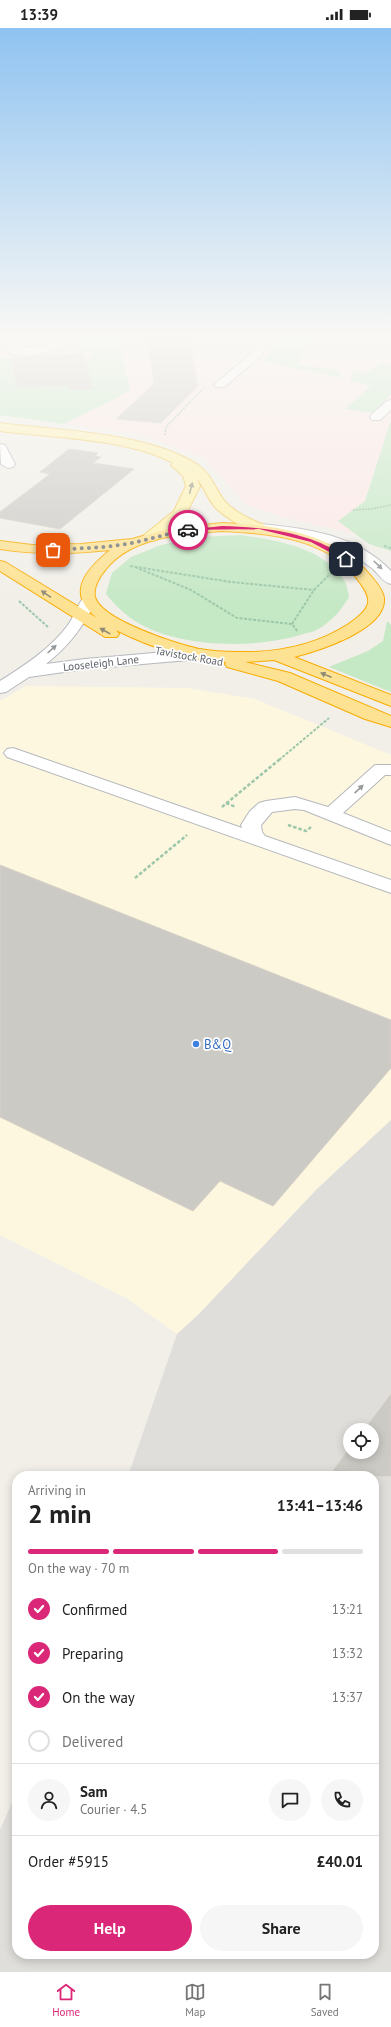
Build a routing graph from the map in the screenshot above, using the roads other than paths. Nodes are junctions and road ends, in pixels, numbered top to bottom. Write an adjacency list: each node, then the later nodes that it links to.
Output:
1 (0, 427): 3 (main road)
2 (0, 448): 4 (street)
3 (148, 450): 5 (main road); 6 (main road, one-way to 3)
4 (8, 464)
5 (259, 528): 6 (highway); 8 (street); 10 (street, one-way to 10); 12 (highway)
6 (143, 540): 7 (highway); 13 (highway)
7 (0, 545)
8 (384, 553)
9 (0, 566): 15 (highway, Tavistock Road, one-way to 9)
10 (391, 580)
11 (391, 584): 12 (street)
12 (375, 593): 14 (highway); 17 (highway)
13 (88, 600): 15 (street, Looseleigh Lane); 16 (highway)
14 (391, 610)
15 (79, 616): 18 (highway, Tavistock Road, one-way to 15); 19 (street, Looseleigh Lane, one-way to 15)
16 (200, 654): 17 (highway); 18 (street, Looseleigh Lane)
17 (276, 655): 21 (highway, one-way to 17)
18 (181, 656): 19 (street, Looseleigh Lane); 22 (highway, Tavistock Road)
19 (27, 672): 20 (street, Looseleigh Lane)
20 (0, 688)
21 (391, 701)
22 (371, 715): 23 (street)
23 (391, 723)
24 (13, 753): 28 (street)
25 (391, 770): 26 (street, one-way to 25)
26 (332, 816): 27 (street); 28 (street)
27 (391, 839)
28 (258, 840): 29 (street)
29 (391, 887)

